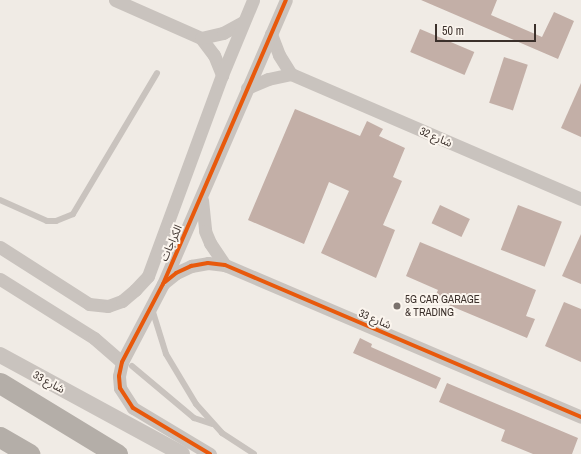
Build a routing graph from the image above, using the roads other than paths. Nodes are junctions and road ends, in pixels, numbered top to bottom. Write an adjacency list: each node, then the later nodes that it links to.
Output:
1 (115, 0): 6 (street)
2 (253, 0): 4 (street, الكراجات)
3 (286, 0): 5 (street, الكراجات)
4 (243, 22): 6 (street); 9 (street, الكراجات)
5 (271, 34): 8 (street); 10 (street, الكراجات)
6 (201, 38): 9 (street)
7 (157, 73): 13 (lane)
8 (291, 74): 10 (street); 12 (street, شارع 32)
9 (222, 75): 14 (street, الكراجات)
10 (247, 88): 11 (street, الكراجات)
11 (204, 192): 15 (street); 17 (street, الكراجات)
12 (581, 199)
13 (0, 200)
14 (0, 247)
15 (225, 265): 17 (street, شارع 33); 22 (street, شارع 33)
16 (0, 279): 20 (street)
17 (163, 284): 18 (street, الكراجات)
18 (152, 306): 20 (street, الكراجات); 23 (lane)
19 (0, 355): 28 (street, شارع 33)
20 (127, 364): 23 (lane); 29 (street, الكراجات)
21 (0, 383): 27 (highway)
22 (581, 417)
23 (212, 424): 30 (lane)
24 (0, 438): 25 (street); 26 (highway)
25 (17, 454)
26 (29, 454)
27 (117, 454)
28 (182, 454)
29 (210, 454)
30 (254, 454)

